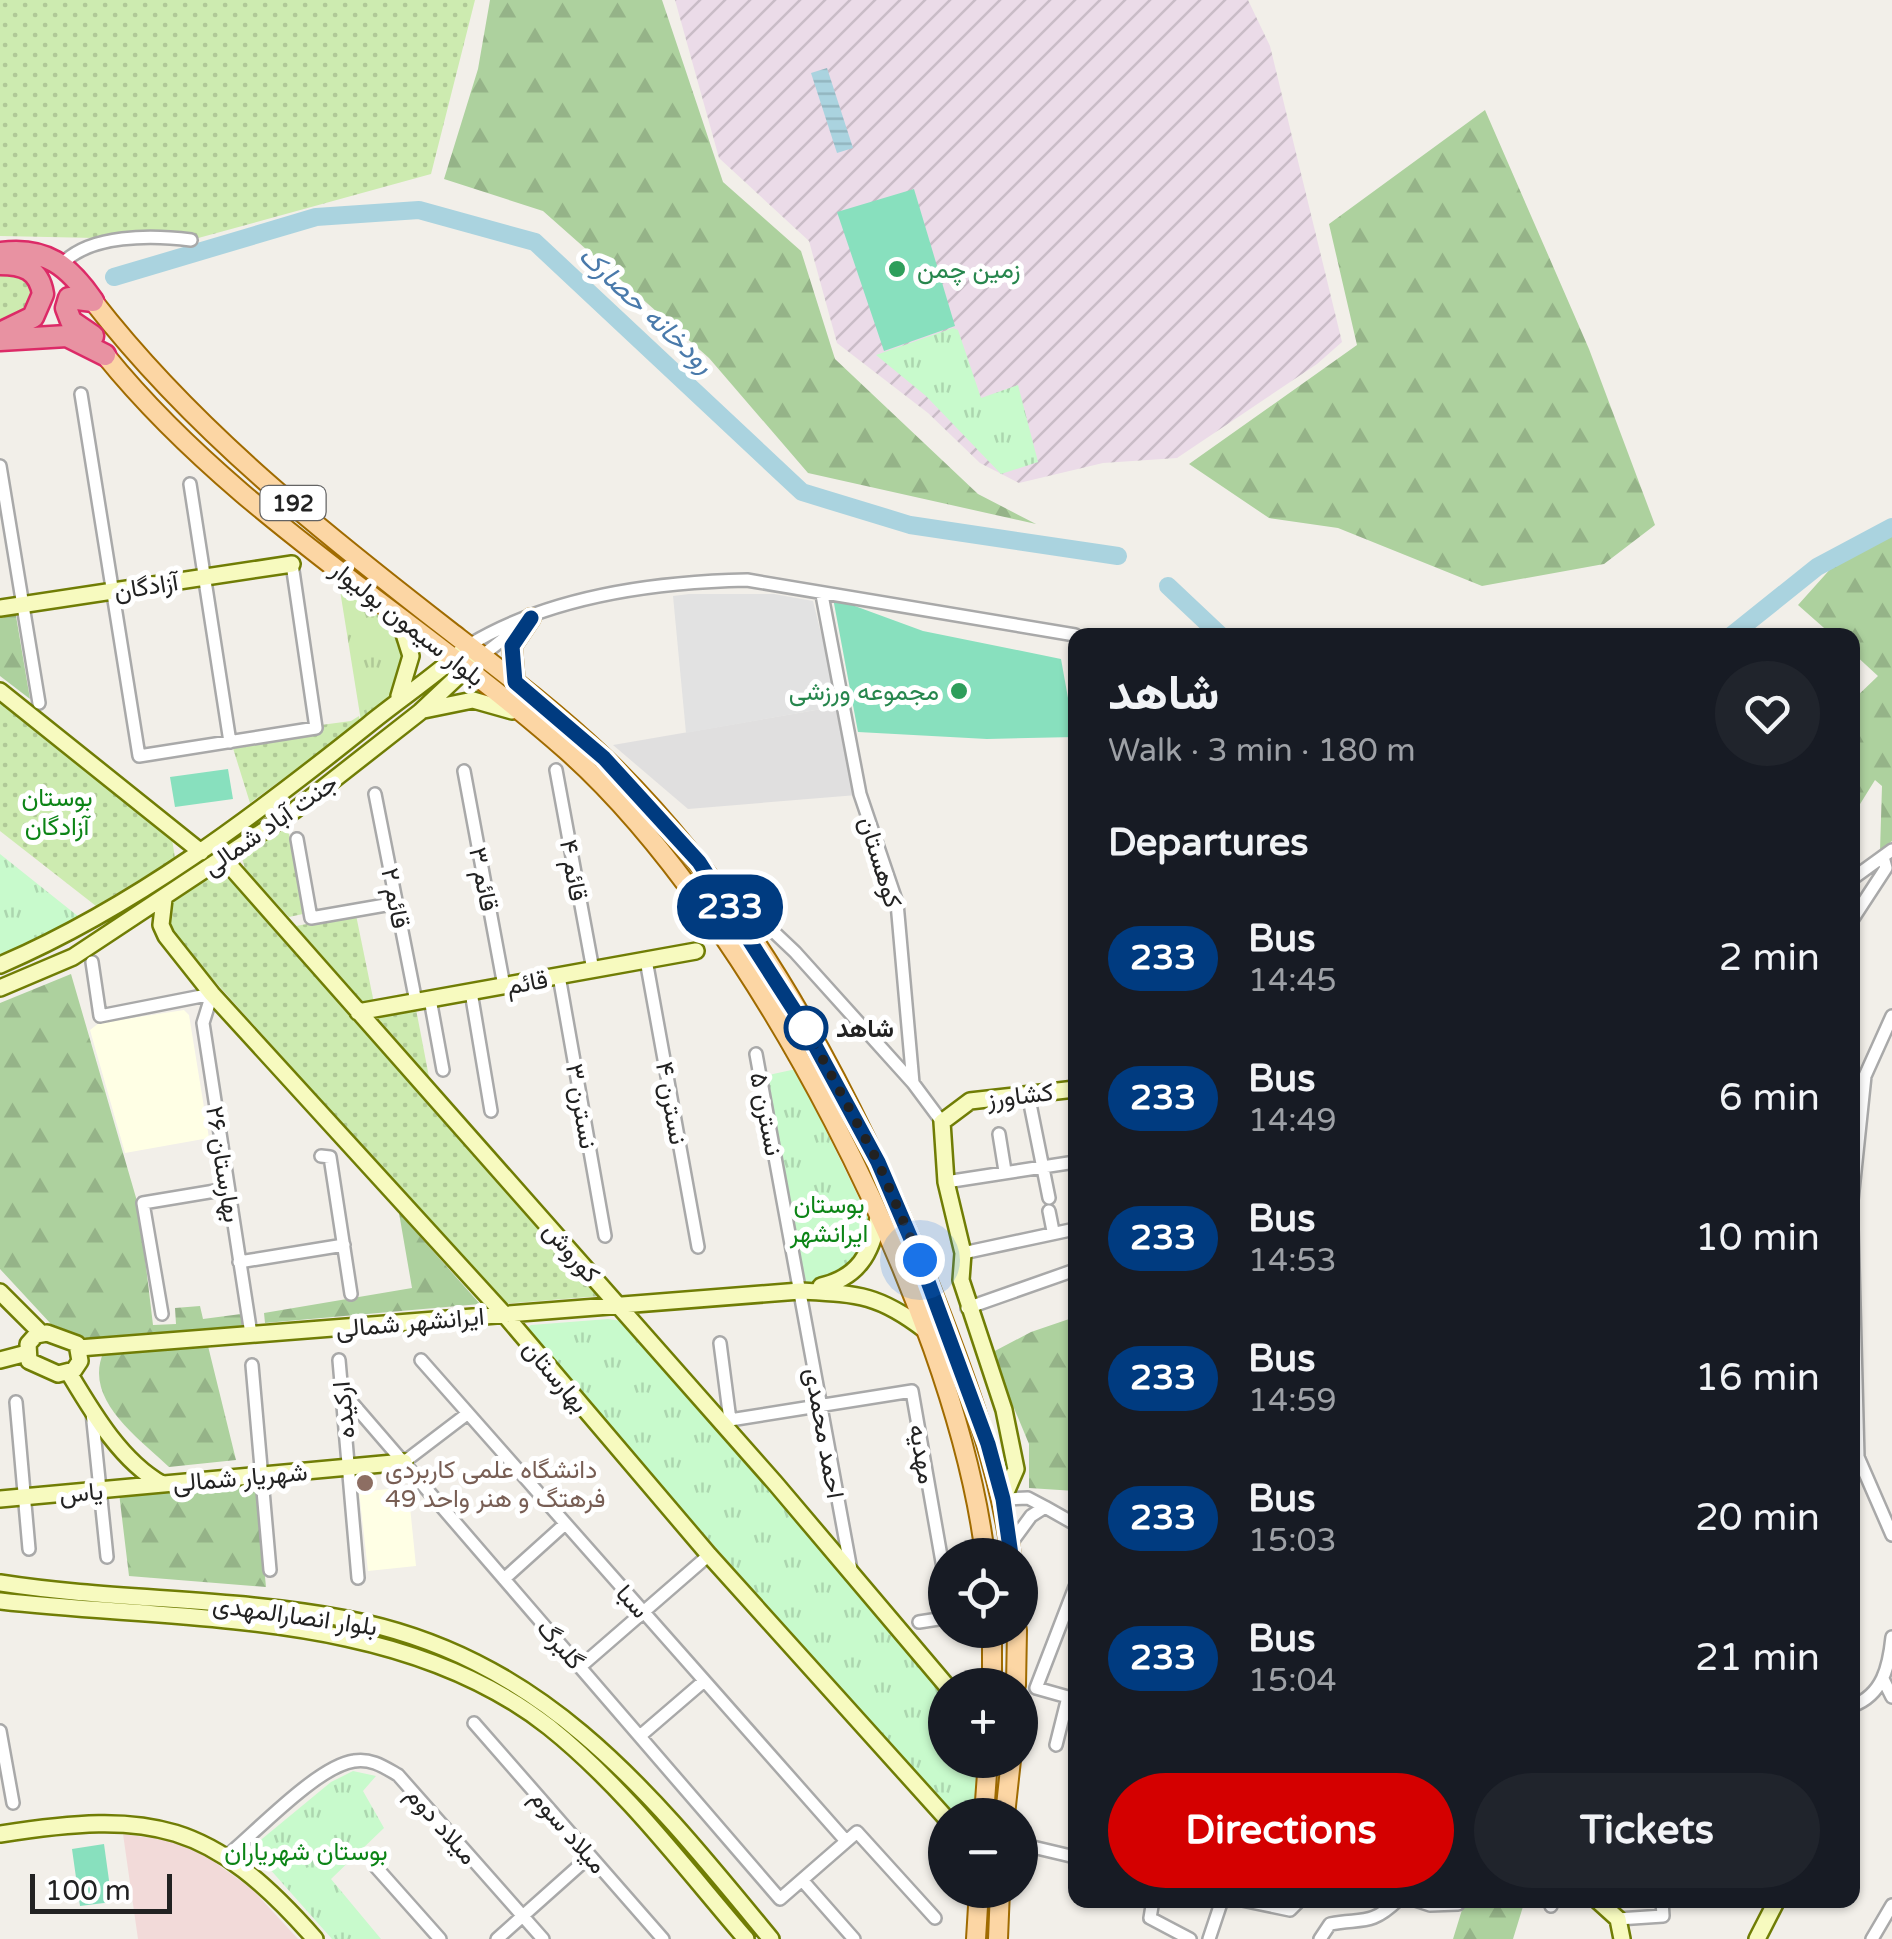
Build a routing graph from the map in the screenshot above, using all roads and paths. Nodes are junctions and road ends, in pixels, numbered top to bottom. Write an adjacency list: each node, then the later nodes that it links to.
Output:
1 (192, 240): 4 (street)
2 (0, 253): 4 (highway)
3 (0, 264): 6 (highway)
4 (62, 264): 5 (highway)
5 (94, 301): 8 (highway); 21 (main road, بلوار سیمون بولیوار / 192)
6 (0, 332)
7 (0, 340): 8 (highway)
8 (105, 355): 18 (main road, بلوار سیمون بولیوار / 192)
9 (81, 394): 14 (street)
10 (0, 466): 16 (street)
11 (190, 484): 13 (street)
12 (292, 564): 13 (street, آزادگان); 29 (street)
13 (205, 577): 14 (street, آزادگان); 29 (street)
14 (112, 591): 16 (street, آزادگان); 29 (street)
15 (822, 595): 19 (street, جنت آباد شمالی); 20 (street, جنت آباد شمالی); 59 (street, کوهستان)
16 (23, 604): 17 (street, آزادگان); 25 (street)
17 (0, 608)
18 (398, 615): 22 (main road, بلوار سیمون بولیوار / 192); 26 (street)
19 (523, 621): 21 (street, جنت آباد شمالی); 23 (main road)
20 (1068, 634)
21 (476, 650): 22 (street, جنت آباد شمالی); 23 (main road, بلوار سیمون بولیوار / 192)
22 (461, 664): 26 (street, جنت آباد شمالی); 27 (street, جنت آباد شمالی); 28 (main road, بلوار سیمون بولیوار / 192)
23 (515, 682): 37 (main road, بلوار سیمون بولیوار / 192)
24 (0, 691): 34 (street)
25 (39, 703)
26 (390, 707): 34 (street, جنت آباد شمالی)
27 (420, 712): 28 (street); 36 (street, جنت آباد شمالی)
28 (523, 716): 72 (main road, بلوار سیمون بولیوار / 192)
29 (230, 742)
30 (556, 770): 48 (street, قائم ۴)
31 (464, 771): 50 (street, قائم ۳)
32 (376, 794): 40 (street, قائم ۲)
33 (297, 839): 40 (street)
34 (201, 852): 47 (street, جنت آباد شمالی)
35 (1888, 854): 38 (street); 41 (street)
36 (222, 858): 39 (street, جنت آباد شمالی); 55 (street, کوروش)
37 (699, 862): 59 (street); 112 (main road, بلوار سیمون بولیوار / 192)
38 (1860, 873)
39 (164, 899): 42 (street, جنت آباد شمالی); 43 (street)
40 (397, 902): 54 (street, قائم ۲)
41 (1860, 908)
42 (123, 925): 43 (street); 51 (street, جنت آباد شمالی)
43 (166, 936): 53 (street, بهارستان)
44 (696, 952): 45 (street, قائم)
45 (646, 960): 48 (street, قائم); 77 (street, نسترن ۴)
46 (92, 962): 53 (street)
47 (0, 965)
48 (593, 970): 49 (street, قائم)
49 (559, 976): 50 (street, قائم); 75 (street, نسترن ۳)
50 (504, 986): 52 (street, قائم)
51 (0, 988)
52 (471, 992): 54 (street, قائم); 62 (street)
53 (212, 994): 71 (street, بهارستان ۲۶); 87 (street, بهارستان)
54 (423, 1000): 55 (street, قائم); 58 (street, قائم ۲)
55 (358, 1012): 84 (street, کوروش)
56 (1892, 1016): 64 (street)
57 (756, 1054): 81 (street, نسترن ۵)
58 (443, 1070)
59 (913, 1083): 63 (street)
60 (1068, 1090): 61 (street, کشاورز)
61 (1028, 1094): 63 (street, کشاورز); 68 (street)
62 (491, 1111)
63 (942, 1122): 70 (street)
64 (1860, 1124)
65 (999, 1134): 69 (street)
66 (321, 1156): 76 (street)
67 (1068, 1163): 68 (street)
68 (1042, 1167): 69 (street); 74 (street)
69 (1006, 1171): 70 (street)
70 (946, 1182): 78 (street)
71 (227, 1189): 79 (street, بهارستان ۲۶); 86 (street)
72 (878, 1218): 81 (street); 88 (main road, بلوار سیمون بولیوار / 192)
73 (1068, 1230): 74 (street)
74 (1052, 1232): 78 (street)
75 (605, 1236)
76 (344, 1245): 79 (street); 83 (street)
77 (698, 1246)
78 (962, 1253): 85 (street)
79 (238, 1262): 90 (street, بهارستان ۲۶)
80 (1068, 1272): 85 (street)
81 (800, 1291): 84 (street, ایرانشهر شمالی); 88 (street); 101 (street, احمد محمدی)
82 (0, 1292): 89 (street)
83 (351, 1294)
84 (618, 1305): 87 (street, ایرانشهر شمالی); 125 (street, کوروش)
85 (967, 1308): 112 (street)
86 (162, 1314)
87 (504, 1314): 90 (street, ایرانشهر شمالی); 122 (street, بهارستان)
88 (925, 1330): 118 (main road, بلوار سیمون بولیوار / 192)
89 (41, 1333): 92 (street); 93 (street)
90 (252, 1334): 92 (street, ایرانشهر شمالی)
91 (720, 1343): 101 (street, مهدیه)
92 (79, 1348): 98 (street)
93 (27, 1353): 94 (street); 98 (street)
94 (0, 1360)
95 (339, 1360): 99 (street, ارکیده)
96 (421, 1360): 103 (street, سبا)
97 (252, 1365): 107 (street)
98 (69, 1373): 102 (street, شهریار شمالی)
99 (341, 1390): 104 (street, گلبرگ); 106 (street, ارکیده)
100 (16, 1402): 110 (street)
101 (820, 1406): 117 (street, مهدیه); 125 (street, احمد محمدی)
102 (91, 1410): 108 (street, شهریار شمالی); 109 (street)
103 (466, 1414): 104 (street); 115 (street, سبا)
104 (404, 1462): 106 (street, شهریار شمالی); 127 (street, گلبرگ)
105 (1860, 1462): 116 (street)
106 (348, 1468): 107 (street, شهریار شمالی); 126 (street, ارکیده)
107 (263, 1475): 108 (street, شهریار شمالی); 124 (street)
108 (162, 1484): 109 (street, یاس)
109 (100, 1490): 110 (street, یاس); 123 (street)
110 (24, 1497): 111 (street, یاس); 121 (street)
111 (0, 1499)
112 (1003, 1499): 113 (street); 119 (main road, بلوار سیمون بولیوار / 192)
113 (1045, 1507): 114 (street); 120 (street)
114 (1068, 1520)
115 (564, 1524): 127 (street); 131 (street, سبا)
116 (1892, 1535)
117 (938, 1538)
118 (982, 1538)
119 (1008, 1538)
120 (1018, 1538)
121 (29, 1549)
122 (709, 1555): 131 (street); 149 (street, بهارستان)
123 (108, 1557)
124 (270, 1570)
125 (852, 1574): 135 (street, کوروش)
126 (358, 1578)
127 (504, 1579): 136 (street, گلبرگ)
128 (0, 1583): 177 (street, بلوار انصارالمهدی)
129 (0, 1601): 176 (street, بلوار انصارالمهدی)
130 (1068, 1605): 141 (street)
131 (643, 1612): 136 (street); 140 (street, سبا)
132 (928, 1621): 133 (street)
133 (919, 1622)
134 (1892, 1637): 139 (street)
135 (918, 1649): 137 (street); 138 (street)
136 (580, 1666): 147 (street, گلبرگ)
137 (933, 1668)
138 (937, 1668)
139 (1882, 1680): 142 (street); 143 (street)
140 (704, 1681): 147 (street); 152 (street, سبا)
141 (1068, 1697)
142 (1892, 1698)
143 (1860, 1702)
144 (1068, 1707): 148 (street)
145 (474, 1723): 156 (street, میلاد سوم)
146 (0, 1731): 150 (street)
147 (640, 1736): 158 (street, گلبرگ)
148 (1056, 1744)
149 (928, 1798)
150 (13, 1802)
151 (0, 1834): 154 (street)
152 (846, 1841): 158 (street); 169 (street)
153 (1038, 1848): 155 (street)
154 (228, 1855): 168 (street, میلاد دوم); 171 (street)
155 (1068, 1855)
156 (590, 1856): 168 (street); 175 (street, میلاد سوم)
157 (376, 1866): 172 (street)
158 (802, 1880): 178 (street)
159 (1892, 1905): 186 (street)
160 (978, 1908): 179 (main road)
161 (999, 1908): 180 (main road)
162 (1152, 1908): 181 (street)
163 (1219, 1908): 182 (street)
164 (1389, 1908): 183 (street)
165 (1606, 1908): 170 (street)
166 (1662, 1908): 170 (street)
167 (1773, 1908): 185 (street)
168 (522, 1916): 173 (street); 174 (street, میلاد دوم)
169 (935, 1918)
170 (1618, 1919): 184 (street)
171 (315, 1939)
172 (440, 1939)
173 (497, 1939)
174 (542, 1939)
175 (664, 1939)
176 (746, 1939)
177 (771, 1939)
178 (854, 1939)
179 (976, 1939)
180 (998, 1939)
181 (1190, 1939)
182 (1209, 1939)
183 (1320, 1939)
184 (1622, 1939)
185 (1757, 1939)
186 (1872, 1939)

